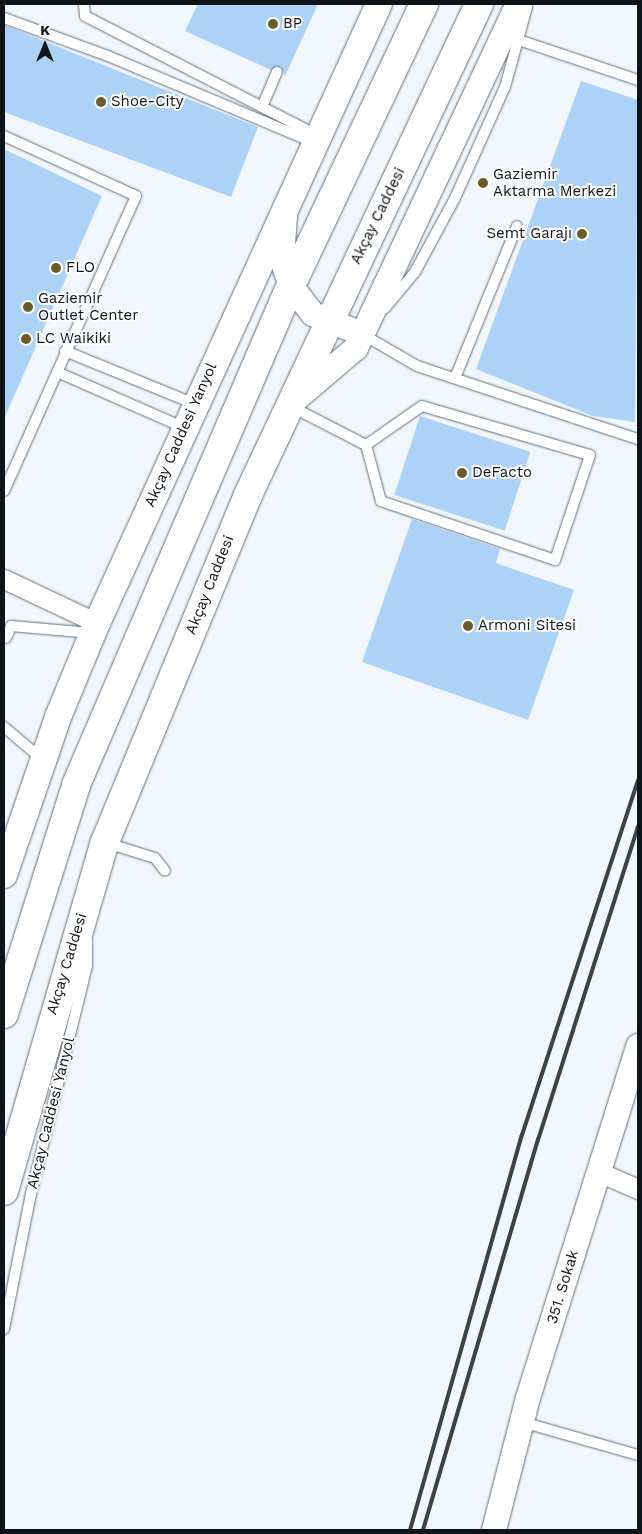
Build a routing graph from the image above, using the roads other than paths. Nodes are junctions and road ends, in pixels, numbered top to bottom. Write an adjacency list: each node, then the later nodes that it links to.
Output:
1 (84, 4): 11 (lane)
2 (380, 4): 13 (main road, Akçay Caddesi Yanyol)
3 (424, 4): 16 (highway)
4 (479, 4): 17 (highway, Akçay Caddesi)
5 (518, 4): 18 (street)
6 (528, 4): 8 (lane)
7 (4, 18): 13 (lane)
8 (520, 40): 10 (lane); 18 (lane)
9 (277, 72): 11 (lane)
10 (638, 80)
11 (262, 107): 13 (lane)
12 (4, 136): 19 (lane)
13 (317, 140): 14 (main road, Akçay Caddesi Yanyol)
14 (285, 208): 16 (street); 23 (main road, Akçay Caddesi Yanyol)
15 (517, 226): 21 (lane)
16 (291, 286): 17 (street); 36 (highway)
17 (327, 322): 18 (street); 22 (highway, Akçay Caddesi)
18 (362, 334): 21 (lane); 22 (street)
19 (65, 351): 20 (lane); 23 (lane)
20 (56, 372): 23 (lane); 26 (lane)
21 (455, 378): 24 (lane)
22 (289, 405): 25 (lane); 32 (highway, Akçay Caddesi)
23 (190, 416): 28 (main road, Akçay Caddesi Yanyol)
24 (638, 439)
25 (366, 445): 25 (lane)
26 (4, 491)
27 (4, 579): 28 (street)
28 (95, 628): 29 (lane); 31 (main road, Akçay Caddesi Yanyol)
29 (6, 638)
30 (4, 727): 31 (lane)
31 (43, 760): 34 (main road, Akçay Caddesi Yanyol)
32 (105, 842): 33 (lane); 35 (highway, Akçay Caddesi)
33 (165, 871)
34 (4, 875)
35 (88, 896): 40 (highway, Akçay Caddesi); 41 (lane, Akçay Caddesi Yanyol)
36 (4, 1014)
37 (638, 1046): 38 (street, 351. Sokak)
38 (599, 1172): 39 (street); 42 (street, 351. Sokak)
39 (638, 1189)
40 (4, 1190)
41 (4, 1329)
42 (522, 1422): 43 (lane); 44 (street, 351. Sokak)
43 (638, 1455)
44 (494, 1530)

